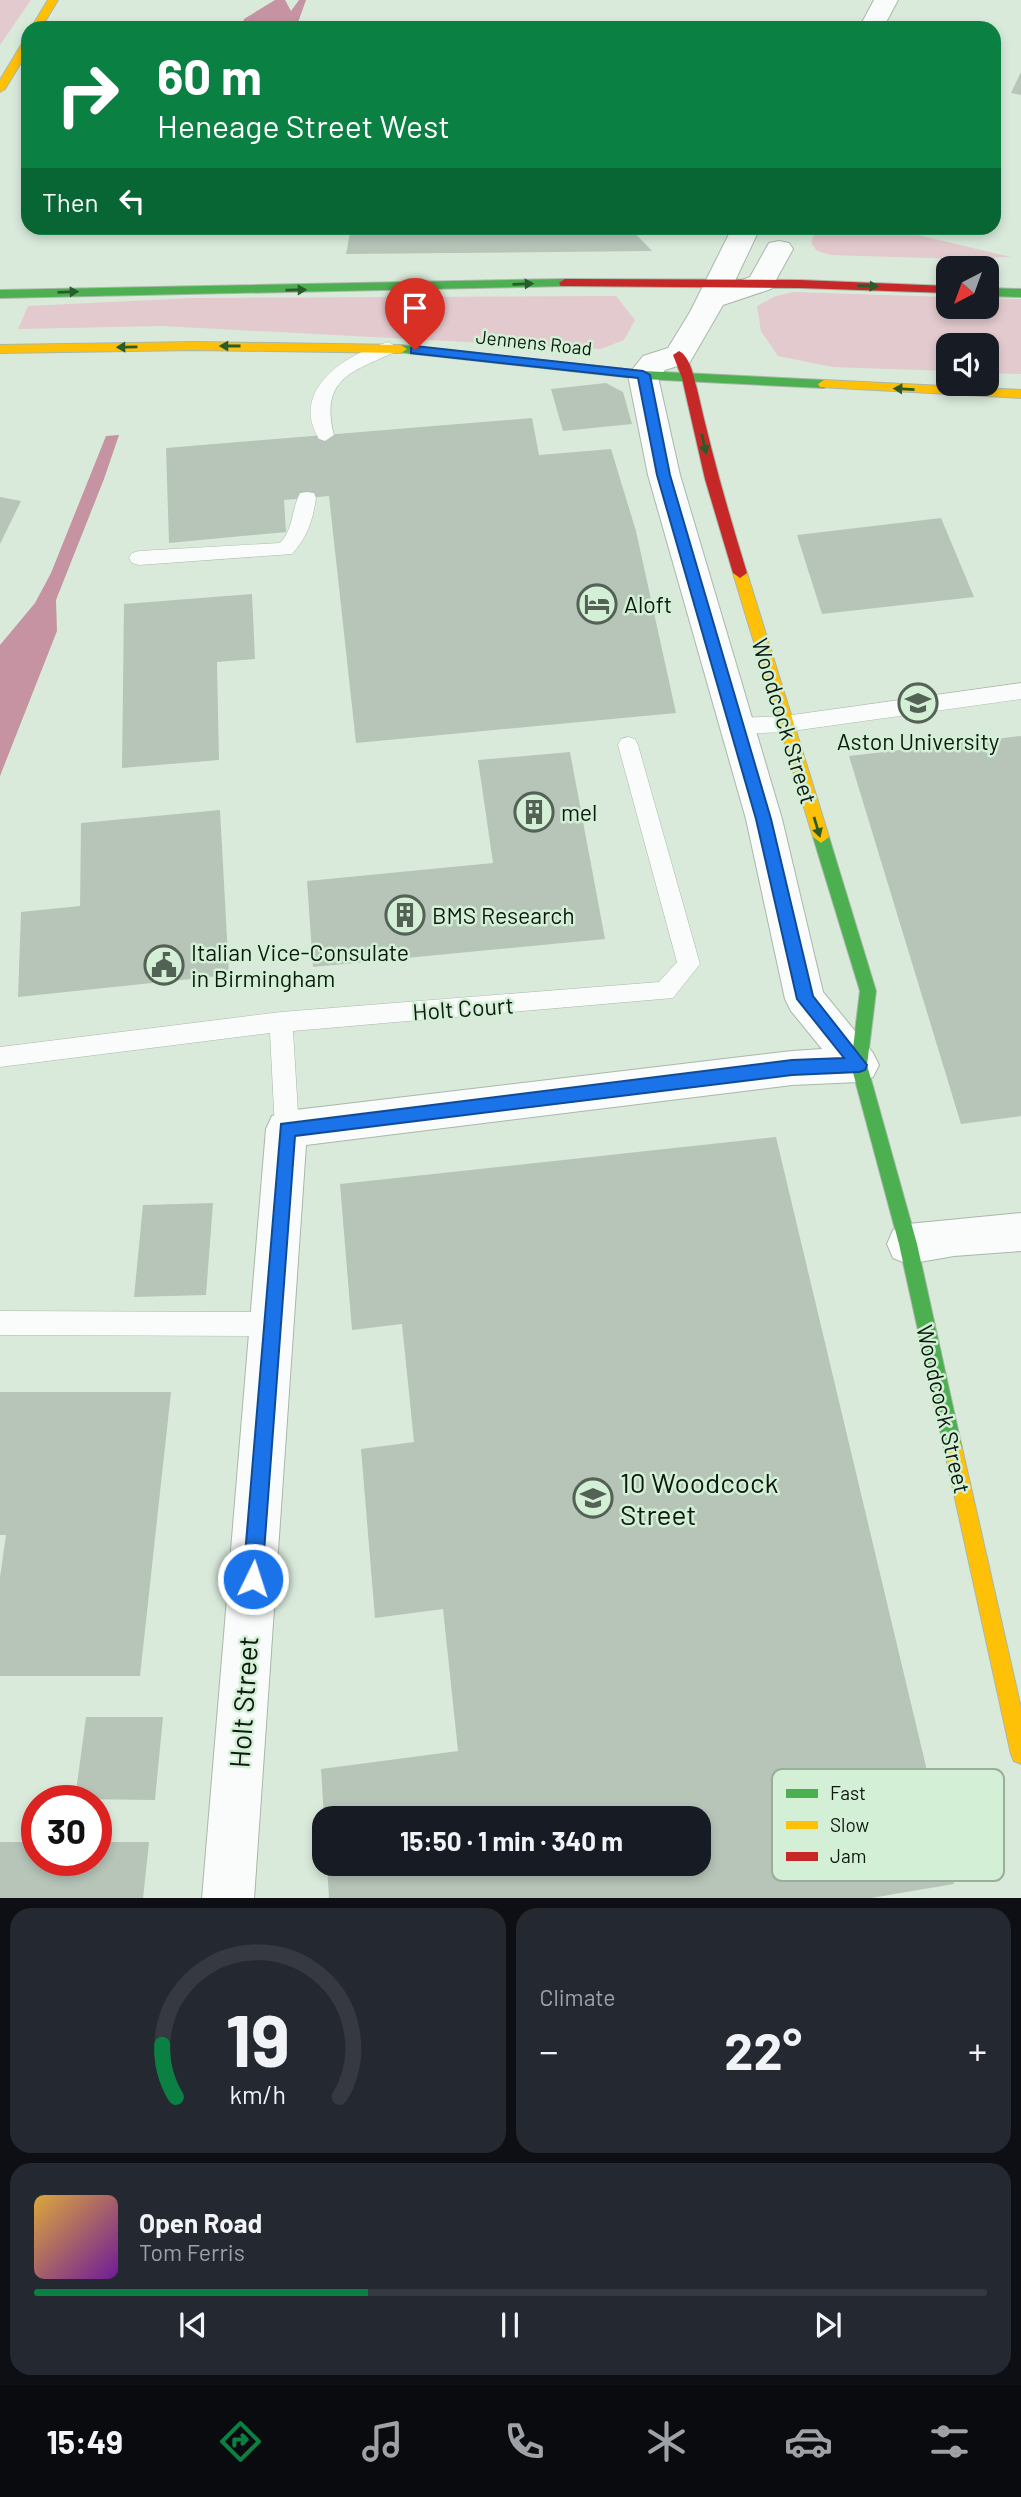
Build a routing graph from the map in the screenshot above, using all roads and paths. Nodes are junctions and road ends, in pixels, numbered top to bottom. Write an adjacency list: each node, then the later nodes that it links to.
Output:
1 (53, 0): 3 (main road)
2 (886, 0): 4 (street)
3 (40, 21)
4 (875, 21)
5 (21, 54): 6 (main road)
6 (0, 89)
7 (742, 235): 12 (street)
8 (782, 238): 9 (street); 10 (street)
9 (761, 283): 10 (main road); 12 (street)
10 (800, 284): 11 (main road, one-way to 11)
11 (936, 290)
12 (713, 292): 15 (main road, one-way to 12); 18 (street)
13 (999, 292): 14 (main road)
14 (1021, 293)
15 (0, 294)
16 (389, 348): 17 (main road, Jennens Road, one-way to 17); 19 (main road, Jennens Road); 21 (lane)
17 (0, 349)
18 (684, 366): 19 (street); 20 (main road, one-way to 18); 25 (main road, Woodcock Street, one-way to 25)
19 (643, 375): 26 (street, Woodcock Street)
20 (1021, 394)
21 (325, 435)
22 (307, 498): 23 (lane)
23 (139, 558)
24 (1021, 691): 25 (lane)
25 (785, 723): 26 (lane); 30 (main road, Woodcock Street, one-way to 30)
26 (738, 726): 30 (street, Woodcock Street)
27 (628, 746): 28 (lane, Holt Court)
28 (281, 1022): 29 (lane, Holt Court); 31 (lane)
29 (0, 1057)
30 (859, 1065): 31 (street); 33 (main road, Woodcock Street)
31 (287, 1129): 35 (street, Holt Street)
32 (1021, 1232): 33 (street)
33 (908, 1244): 36 (main road, Woodcock Street)
34 (0, 1322): 35 (lane)
35 (273, 1324): 37 (street, Holt Street)
36 (1021, 1754)
37 (228, 1898)

